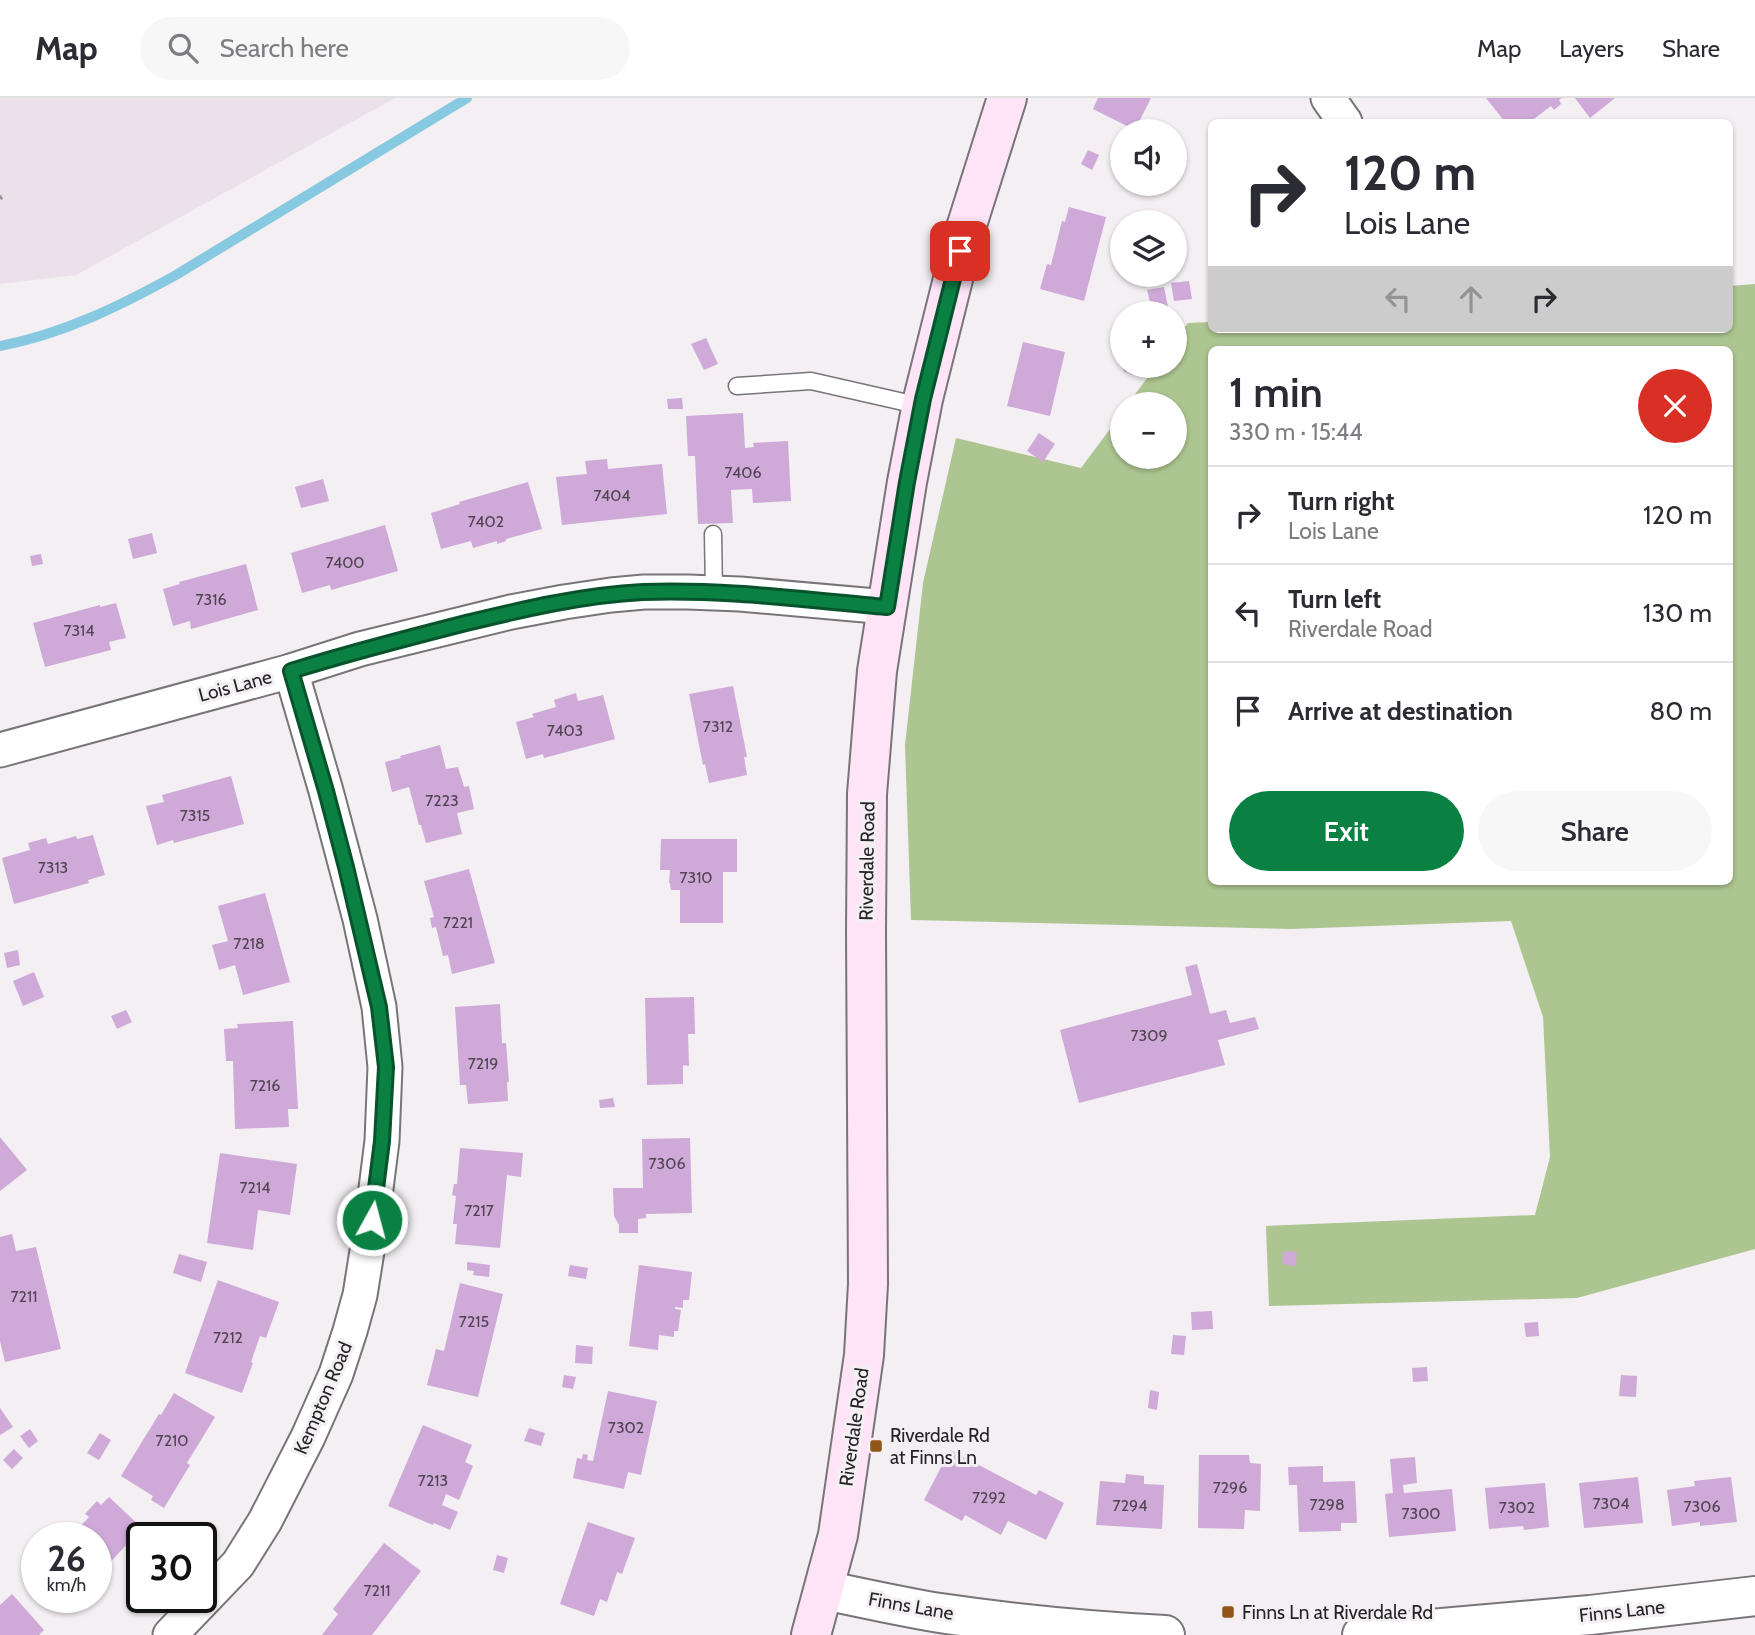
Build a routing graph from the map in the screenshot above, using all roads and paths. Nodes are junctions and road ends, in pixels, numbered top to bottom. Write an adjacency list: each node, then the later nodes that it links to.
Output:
1 (1007, 98): 5 (main road, Riverdale Road)
2 (1328, 98): 3 (street)
3 (1343, 119)
4 (737, 386): 5 (lane)
5 (921, 406): 8 (main road, Riverdale Road)
6 (713, 534): 7 (lane)
7 (714, 593): 8 (street, Lois Lane); 9 (street, Lois Lane)
8 (887, 607): 11 (main road, Riverdale Road)
9 (291, 671): 10 (street, Lois Lane); 13 (street, Kempton Road)
10 (0, 750)
11 (824, 1590): 14 (main road, Riverdale Road); 15 (street, Finns Lane)
12 (1755, 1596): 16 (street, Finns Lane)
13 (170, 1635)
14 (811, 1635)
15 (1165, 1635)
16 (1362, 1635)

